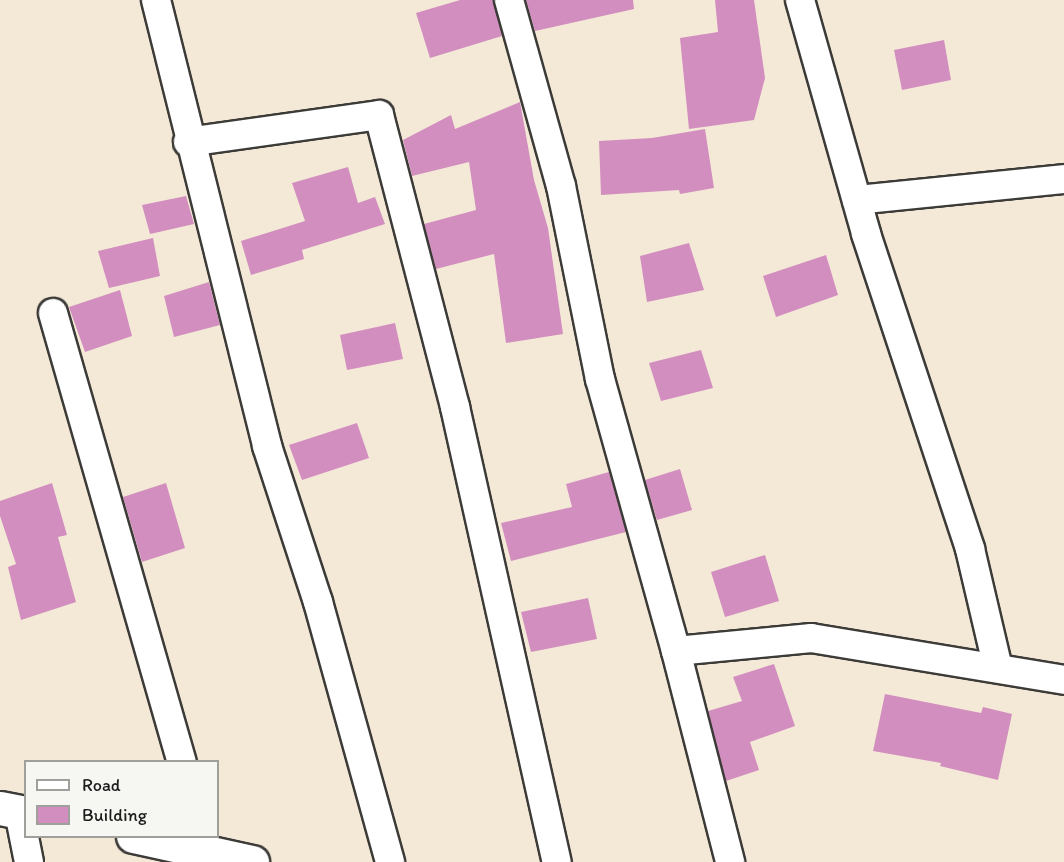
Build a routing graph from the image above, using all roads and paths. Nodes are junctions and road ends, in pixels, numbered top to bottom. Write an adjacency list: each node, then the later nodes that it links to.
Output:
1 (156, 0): 4 (street)
2 (509, 0): 8 (street)
3 (800, 0): 6 (street)
4 (188, 142): 17 (street); 18 (street)
5 (1064, 179): 6 (street)
6 (857, 200): 9 (street)
7 (53, 313): 11 (street)
8 (676, 651): 9 (street); 19 (street)
9 (998, 668): 10 (street)
10 (1064, 680)
11 (181, 760)
12 (15, 811): 15 (street)
13 (142, 838): 14 (highway)
14 (207, 845): 16 (highway)
15 (29, 862)
16 (252, 862)
17 (390, 862)
18 (556, 862)
19 (730, 862)

